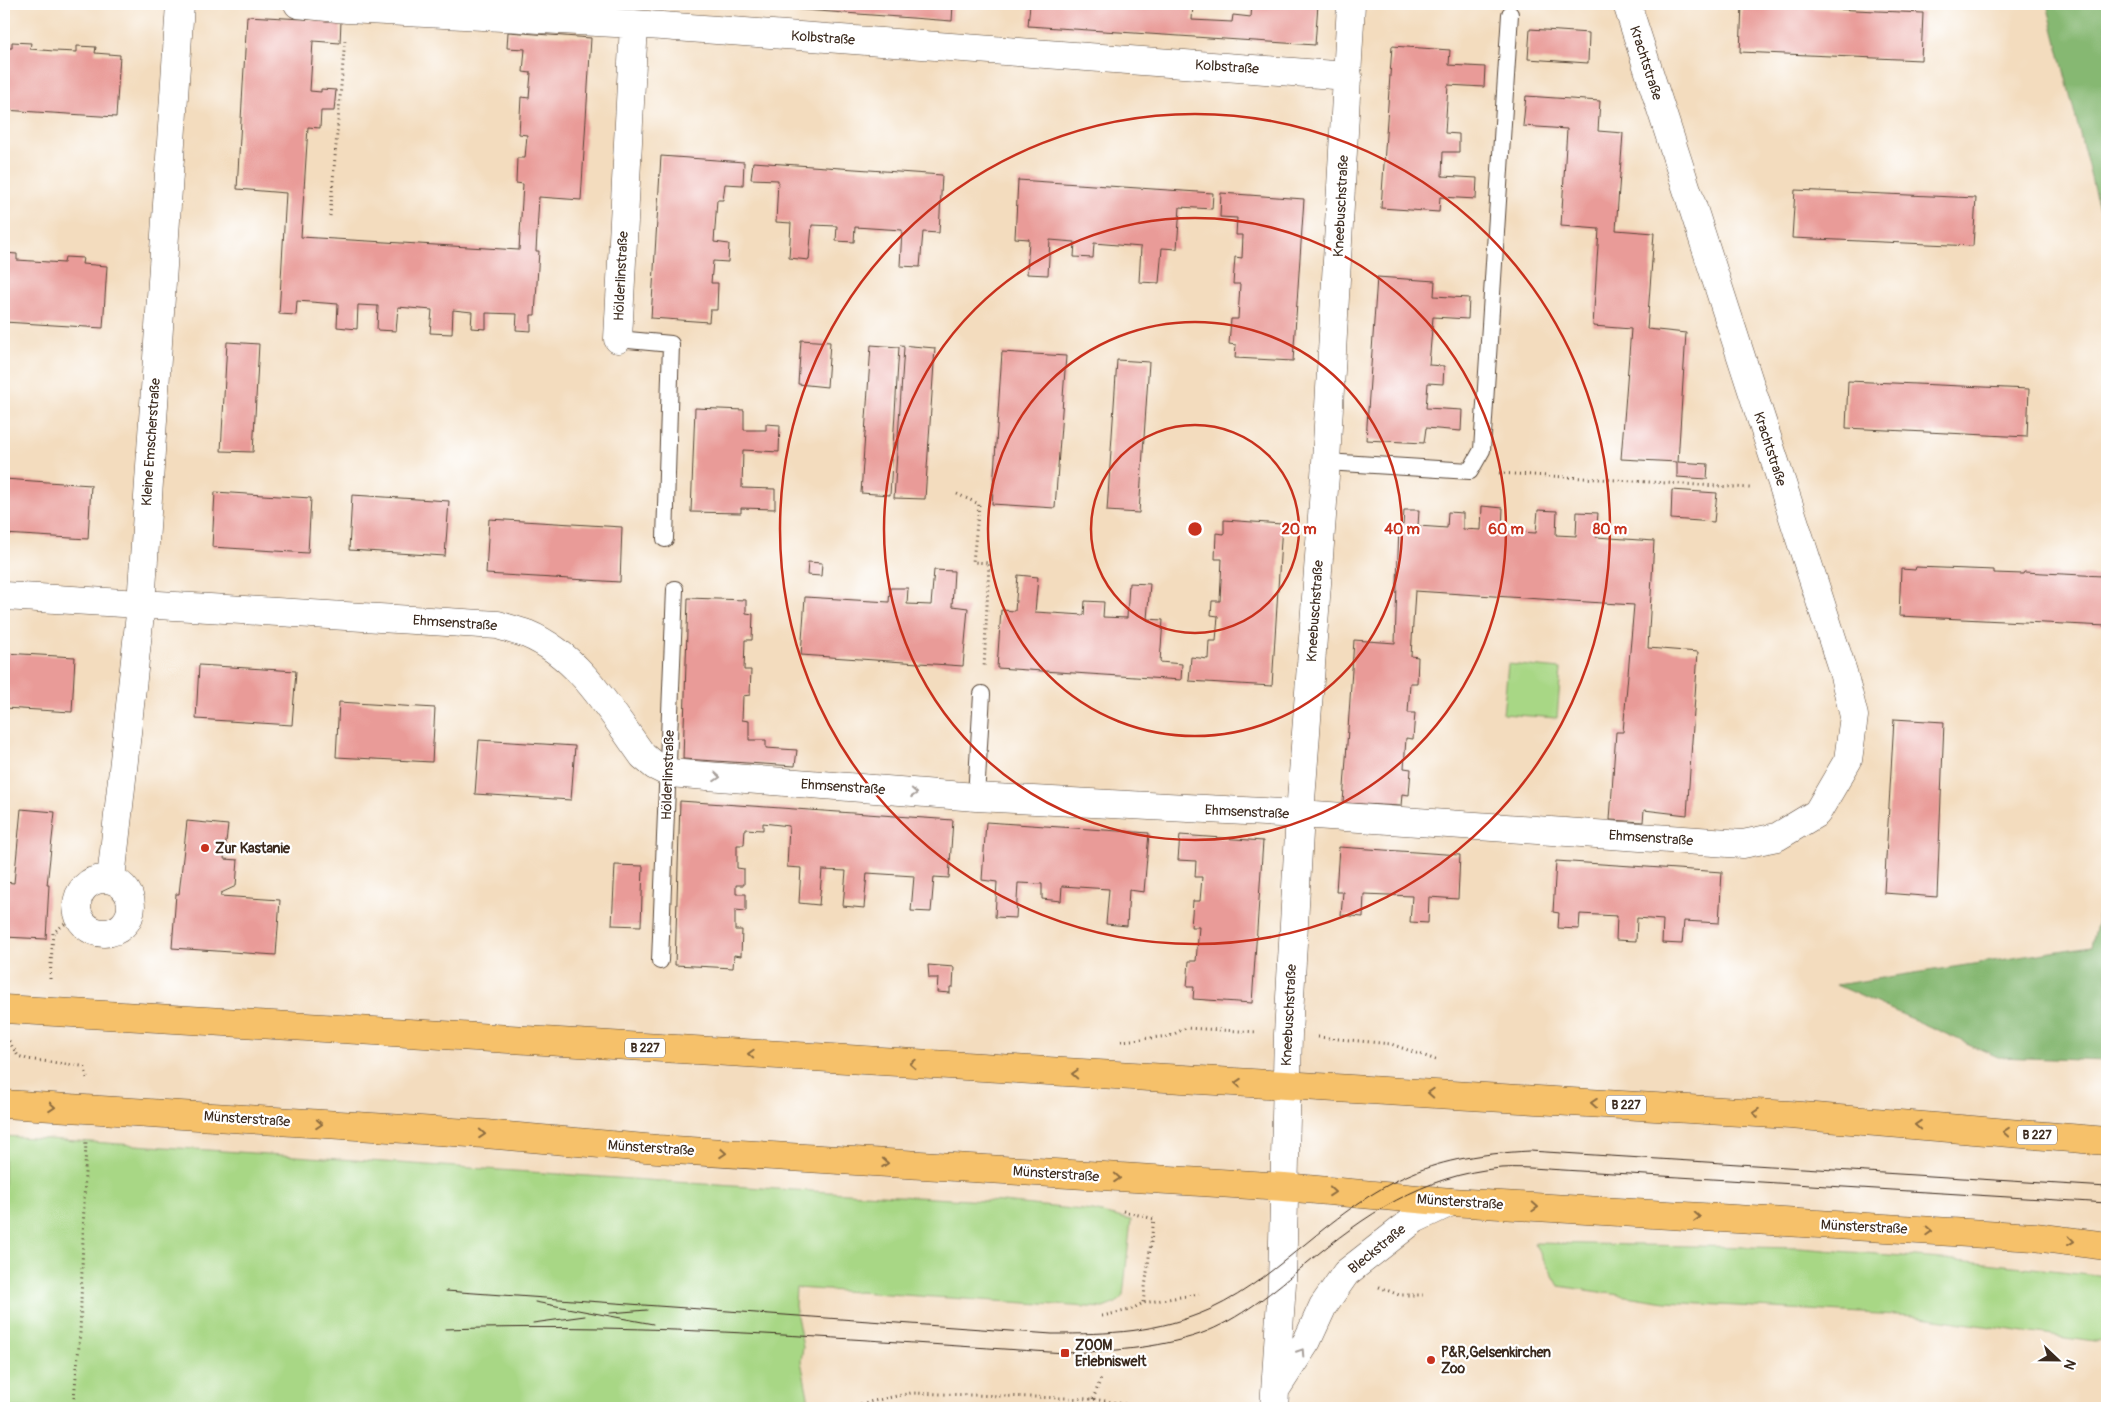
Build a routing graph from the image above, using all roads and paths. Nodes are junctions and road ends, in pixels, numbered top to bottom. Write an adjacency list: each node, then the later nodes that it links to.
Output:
1 (180, 4): 18 (street, Kleine Emscherstraße)
2 (298, 4): 5 (street, Kolbstraße)
3 (1351, 4): 8 (street, Kneebuschstraße)
4 (1627, 4): 13 (street, Krachtstraße)
5 (347, 9): 7 (street, Kolbstraße); 9 (path)
6 (1510, 14): 12 (lane)
7 (634, 24): 8 (street, Kolbstraße); 10 (street, Hölderlinstraße)
8 (1348, 76): 11 (street, Kneebuschstraße)
9 (330, 216)
10 (618, 340): 15 (lane, Hölderlinstraße)
11 (1326, 462): 12 (lane); 22 (street, Kneebuschstraße)
12 (1470, 471): 13 (path)
13 (1783, 490): 23 (street, Krachtstraße)
14 (957, 494): 19 (path)
15 (665, 539)
16 (675, 589): 20 (lane, Hölderlinstraße)
17 (4, 596): 18 (street, Ehmsenstraße)
18 (141, 605): 20 (street, Ehmsenstraße); 24 (street, Kleine Emscherstraße)
19 (982, 694): 21 (lane)
20 (668, 773): 21 (street, Ehmsenstraße, one-way to 21); 26 (lane, Hölderlinstraße)
21 (976, 798): 22 (street, Ehmsenstraße)
22 (1300, 814): 23 (street, Ehmsenstraße); 29 (street, Kneebuschstraße)
23 (1743, 844)
24 (111, 879): 25 (street); 25 (street)
25 (79, 918): 27 (path)
26 (660, 961)
27 (50, 980)
28 (7, 1009): 29 (main road, B 227, one-way to 28); 31 (path)
29 (1286, 1086): 32 (main road, B 227, one-way to 29); 33 (street, Kneebuschstraße)
30 (4, 1104): 31 (main road, Münsterstraße, one-way to 31)
31 (87, 1109): 33 (main road, Münsterstraße, one-way to 33); 45 (path)
32 (2107, 1141)
33 (1284, 1187): 34 (main road, Münsterstraße, one-way to 34); 44 (street, Bleckstraße)
34 (1451, 1202): 36 (main road, Münsterstraße, one-way to 36); 44 (street, Bleckstraße, one-way to 34)
35 (1154, 1219): 40 (path)
36 (2107, 1246)
37 (1375, 1285): 39 (path)
38 (1199, 1294): 40 (path)
39 (1423, 1295)
40 (1143, 1304): 41 (path)
41 (1102, 1316)
42 (1102, 1376): 43 (path)
43 (1093, 1399): 46 (path); 47 (path)
44 (1274, 1400)
45 (73, 1408)
46 (841, 1408)
47 (1148, 1408)

